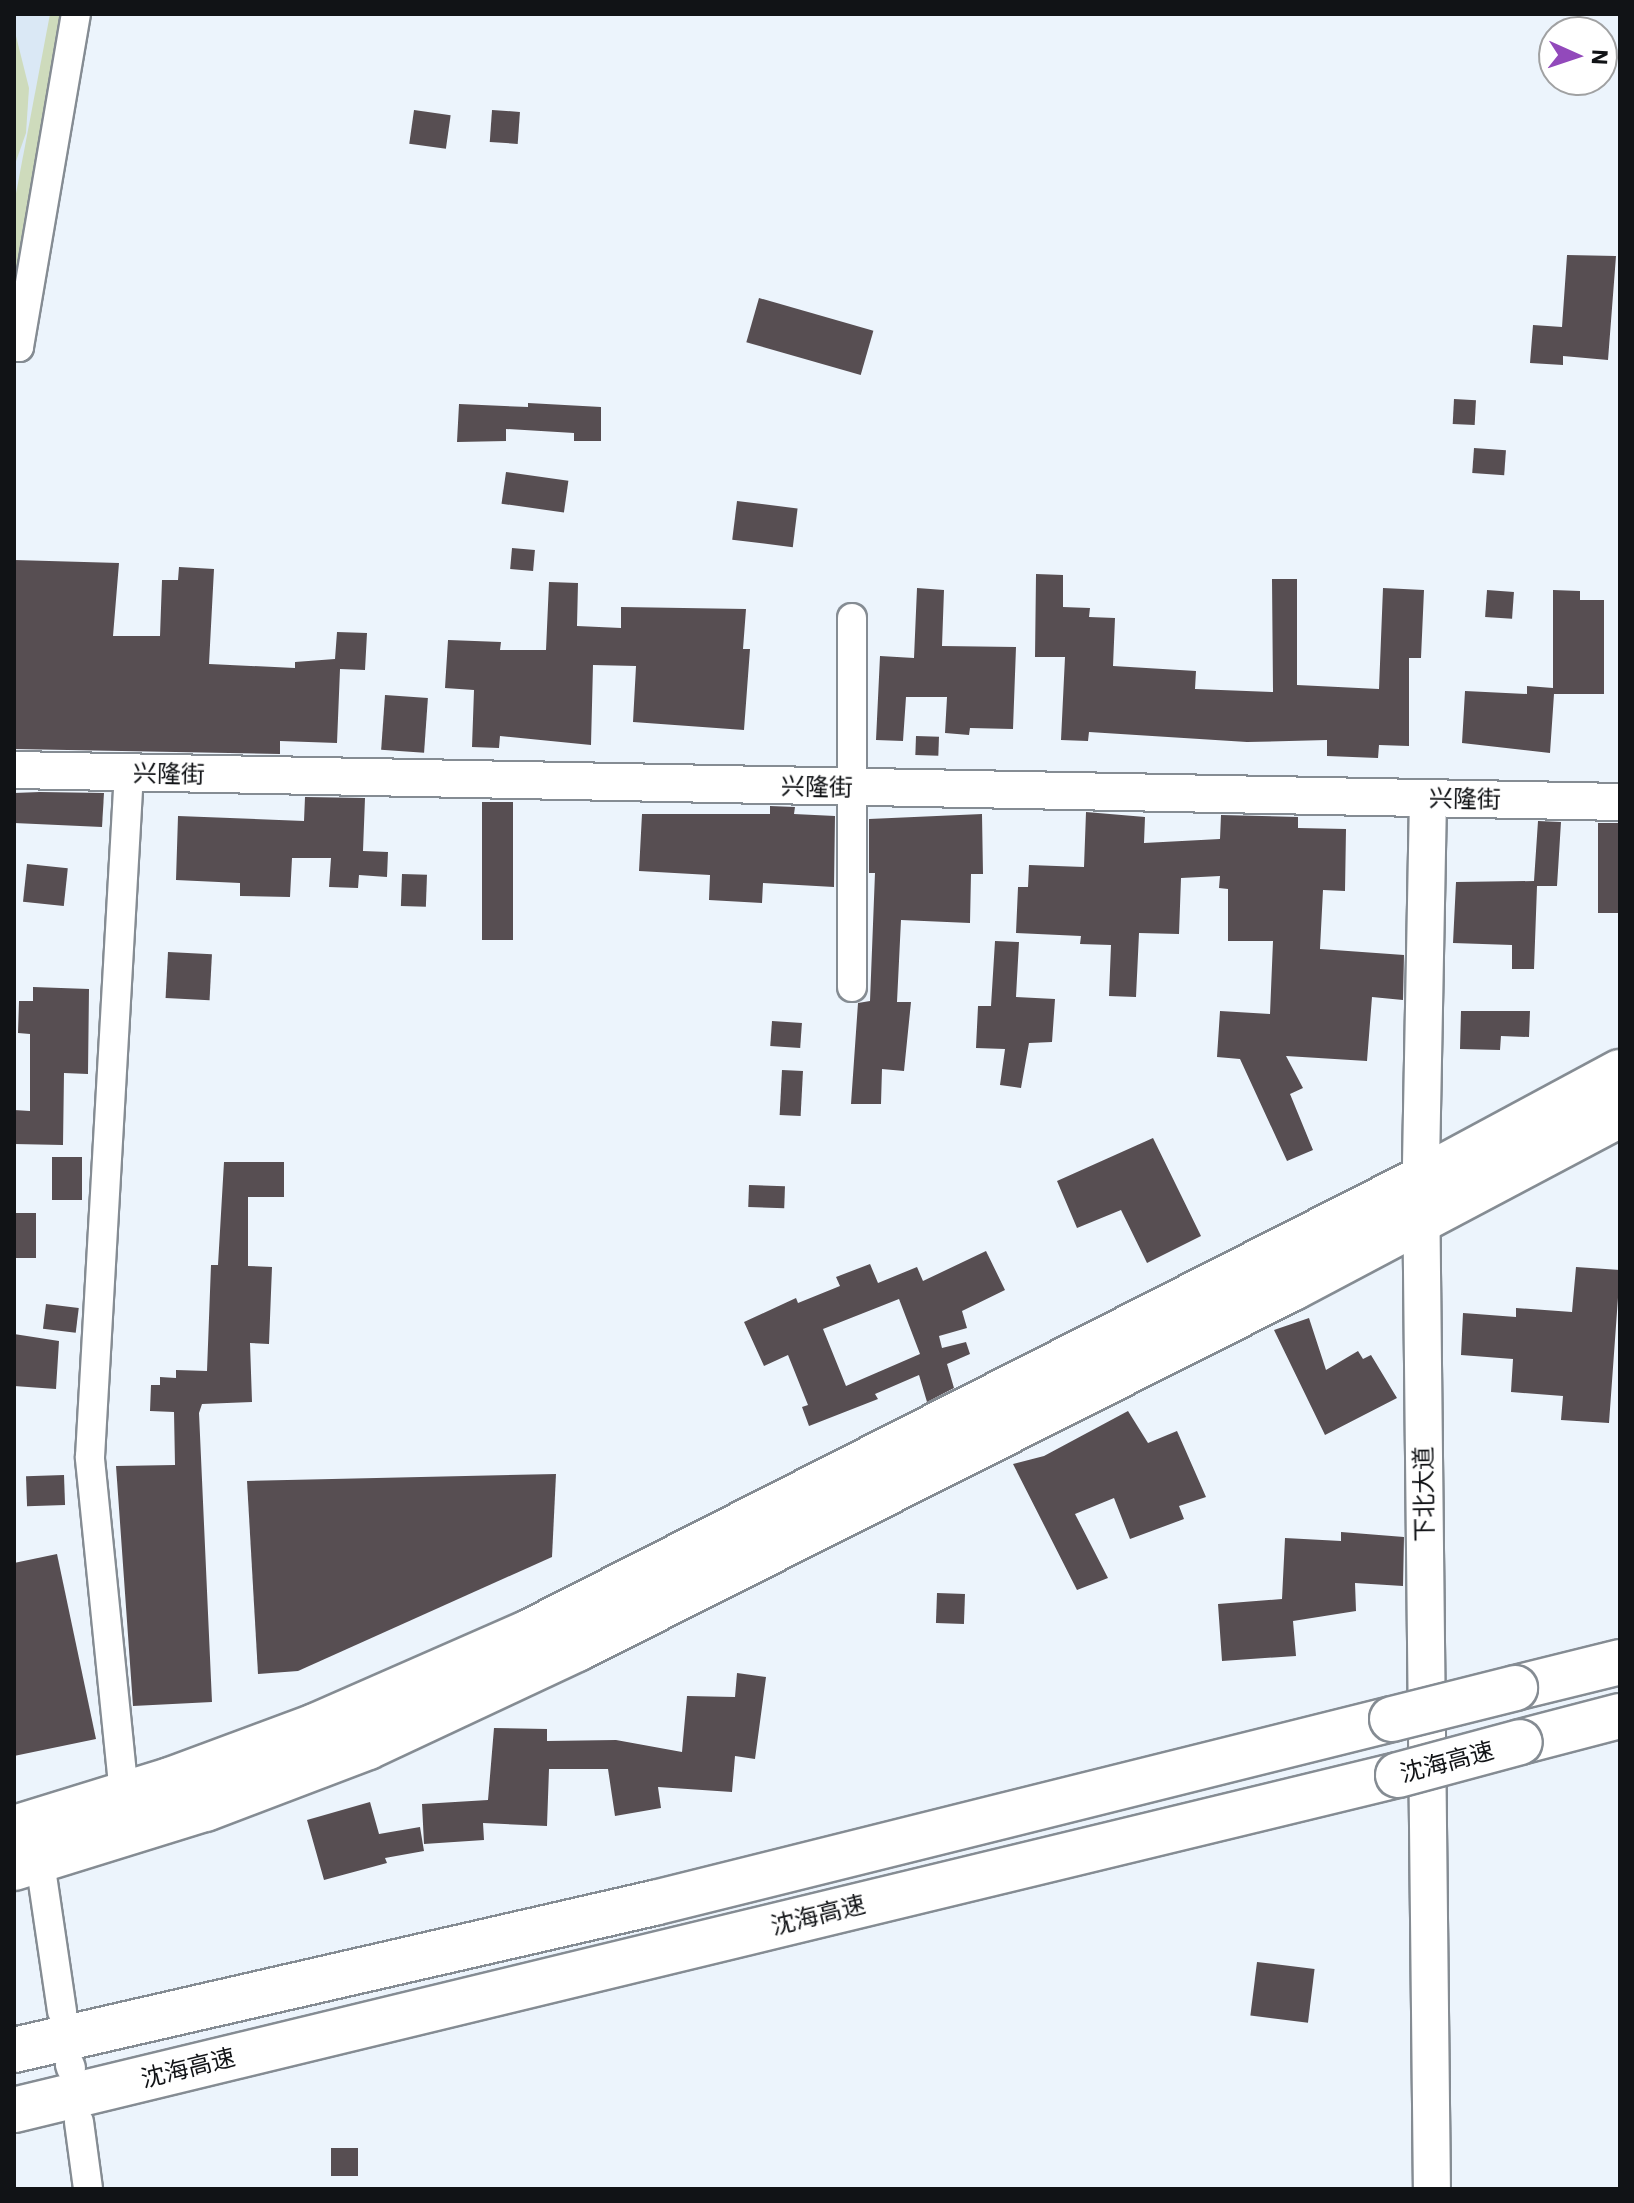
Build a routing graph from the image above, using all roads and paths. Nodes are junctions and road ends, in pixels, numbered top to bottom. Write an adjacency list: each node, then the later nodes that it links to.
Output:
1 (76, 14): 2 (street)
2 (14, 347)
3 (852, 618): 6 (street)
4 (14, 770): 5 (street, 兴隆街)
5 (129, 773): 6 (street, 兴隆街); 15 (street)
6 (850, 787): 7 (street, 兴隆街); 9 (street)
7 (1428, 799): 8 (street, 兴隆街); 12 (street, 下北大道)
8 (1620, 802)
9 (852, 987)
10 (1620, 1072): 12 (main road)
11 (1620, 1115): 12 (main road)
12 (1421, 1199): 15 (main road); 17 (main road); 23 (street, 下北大道)
13 (1620, 1662): 19 (main road, bridge)
14 (1620, 1716): 20 (main road, 沈海高速, bridge)
15 (124, 1794): 16 (main road)
16 (14, 1828)
17 (27, 1865): 18 (street)
18 (62, 2011)
19 (14, 2050)
20 (14, 2110)
21 (79, 2122): 22 (street)
22 (88, 2189)
23 (1432, 2189)

